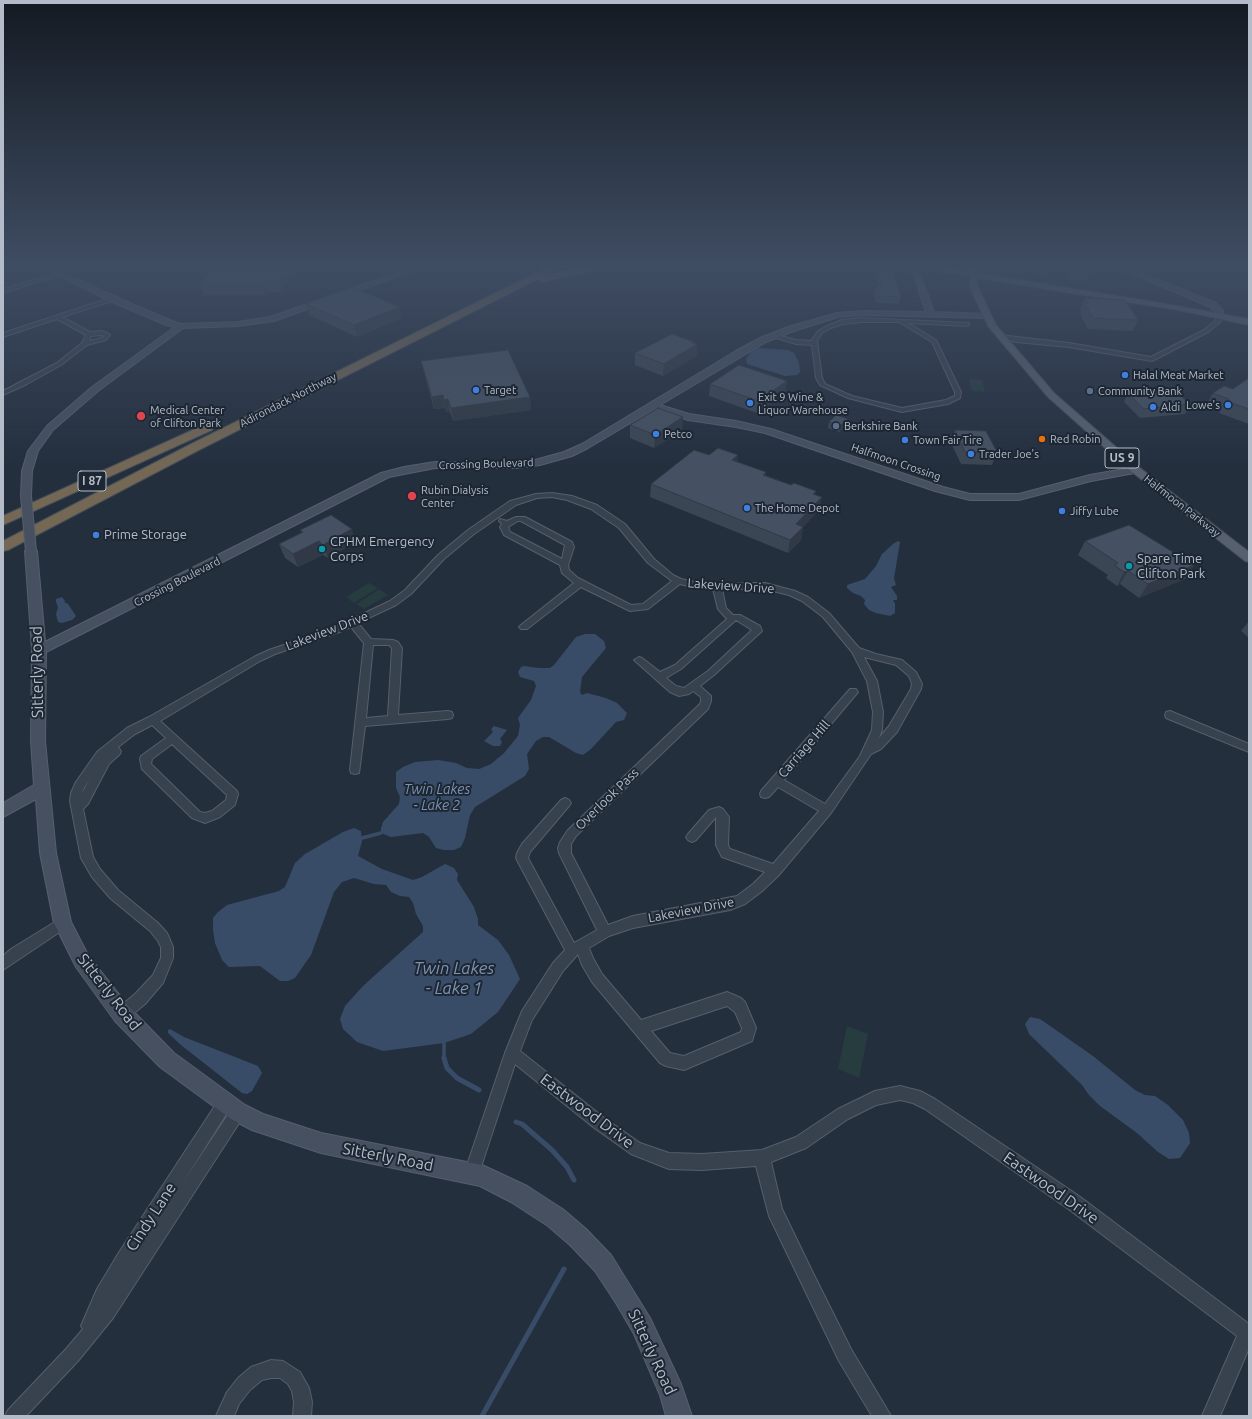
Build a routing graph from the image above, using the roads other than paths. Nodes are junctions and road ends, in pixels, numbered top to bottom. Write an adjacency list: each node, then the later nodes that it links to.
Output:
1 (89, 334): 15 (street)
2 (105, 334): 15 (street)
3 (170, 334): 34 (street, Sitterly Road, bridge)
4 (402, 334): 16 (highway, Adirondack Northway / I 87)
5 (411, 334): 24 (highway, Adirondack Northway / I 87)
6 (778, 334): 11 (street, Crossing Boulevard)
7 (818, 334): 14 (street)
8 (923, 334): 14 (street)
9 (999, 334): 12 (main road, Halfmoon Parkway / US 9)
10 (1200, 334): 13 (street)
11 (773, 336): 14 (street); 19 (street, Crossing Boulevard)
12 (1004, 341): 13 (street); 13 (street); 20 (main road, Halfmoon Parkway / US 9)
13 (1036, 342)
14 (815, 343)
15 (85, 344): 17 (street)
16 (290, 388)
17 (3, 393)
18 (276, 395): 22 (highway, Adirondack Northway / I 87)
19 (652, 405): 20 (street, Halfmoon Crossing); 34 (street, Crossing Boulevard)
20 (1136, 470): 25 (main road, Halfmoon Parkway / US 9)
21 (492, 516): 23 (street); 27 (street, Lakeview Drive); 31 (street, Lakeview Drive)
22 (3, 521)
23 (507, 524): 26 (street); 26 (street)
24 (3, 547)
25 (1249, 558)
26 (564, 564): 28 (street)
27 (678, 581): 28 (street); 29 (street, Lakeview Drive)
28 (580, 583): 32 (street)
29 (717, 587): 30 (street); 35 (street, Lakeview Drive)
30 (732, 619): 37 (street); 38 (street)
31 (353, 623): 33 (street); 44 (street, Lakeview Drive)
32 (524, 627)
33 (369, 642): 42 (street); 43 (street)
34 (39, 650): 50 (street, Sitterly Road)
35 (856, 650): 47 (street, Lakeview Drive); 47 (street)
36 (639, 660): 37 (street)
37 (659, 677): 38 (street)
38 (694, 686): 58 (street, Overlook Pass)
39 (853, 692): 49 (street, Carriage Hill)
40 (448, 715): 42 (street)
41 (1170, 715): 46 (street)
42 (393, 719): 43 (street)
43 (361, 722): 48 (street)
44 (149, 723): 45 (street); 61 (street, Lakeview Drive)
45 (173, 738): 45 (street)
46 (1247, 744)
47 (866, 752): 53 (street, Lakeview Drive)
48 (355, 770)
49 (777, 780): 51 (street); 53 (street, Carriage Hill)
50 (42, 788): 54 (street); 57 (street, Sitterly Road)
51 (765, 794)
52 (565, 803): 59 (street, Overlook Pass)
53 (826, 810): 56 (street, Lakeview Drive)
54 (3, 811)
55 (692, 837): 56 (street)
56 (774, 872): 58 (street, Lakeview Drive)
57 (63, 923): 60 (street); 61 (street, Sitterly Road)
58 (605, 932): 59 (street, Lakeview Drive)
59 (577, 948): 62 (street); 63 (street, Lakeview Drive)
60 (3, 964)
61 (122, 1014): 64 (street, Sitterly Road)
62 (639, 1028): 62 (street)
63 (512, 1053): 65 (street, Eastwood Drive); 66 (street, Lakeview Drive)
64 (232, 1108): 66 (street, Sitterly Road); 67 (street, Cindy Lane)
65 (762, 1158): 71 (street); 72 (street, Eastwood Drive)
66 (472, 1174): 70 (street, Sitterly Road)
67 (14, 1416)
68 (225, 1416): 69 (street)
69 (302, 1416)
70 (679, 1416)
71 (882, 1416)
72 (1211, 1416)

